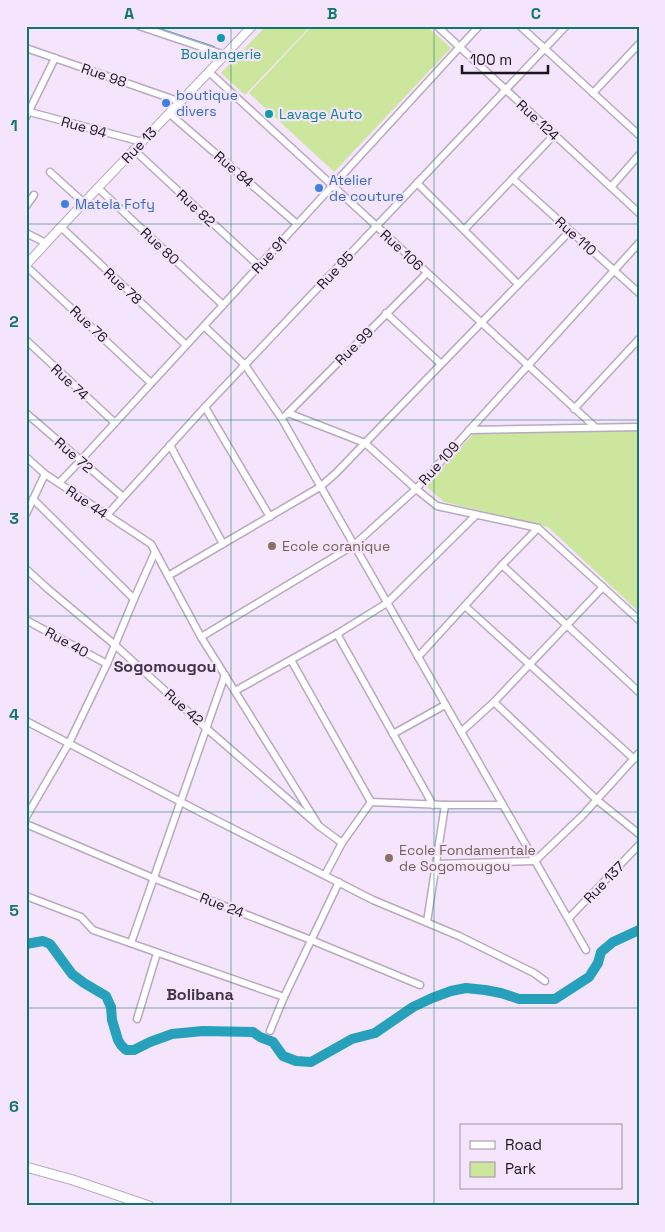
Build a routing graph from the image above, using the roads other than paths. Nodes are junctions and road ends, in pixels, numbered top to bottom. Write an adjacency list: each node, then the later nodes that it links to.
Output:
1 (139, 26): 7 (street)
2 (252, 26): 12 (street, Rue 13)
3 (437, 26): 10 (street, Rue 124)
4 (479, 26): 10 (street, Rue 91)
5 (520, 26): 11 (street)
6 (566, 26): 11 (street, Rue 95)
7 (157, 29): 12 (street)
8 (638, 46): 16 (street)
9 (26, 48): 13 (street, Rue 98)
10 (460, 48): 15 (street, Rue 124); 28 (street, Rue 91)
11 (545, 48): 15 (street, Rue 95); 16 (street)
12 (225, 55): 14 (street, Rue 13)
13 (54, 58): 17 (street, Rue 98); 18 (street)
14 (209, 72): 17 (street, Rue 13); 28 (street, Rue 106)
15 (505, 90): 20 (street, Rue 124); 27 (street, Rue 95)
16 (593, 93): 21 (street)
17 (181, 102): 19 (street, Rue 13)
18 (27, 113): 22 (street, Rue 94)
19 (170, 114): 22 (street, Rue 13); 35 (street, Rue 84)
20 (554, 135): 26 (street); 29 (street, Rue 124)
21 (639, 135)
22 (142, 142): 23 (street, Rue 13)
23 (134, 150): 30 (street, Rue 13); 44 (street, Rue 82)
24 (639, 155): 29 (street)
25 (50, 172): 32 (street)
26 (513, 179): 38 (street); 39 (street, Rue 110)
27 (417, 183): 36 (street, Rue 95); 38 (street)
28 (332, 186): 35 (street, Rue 91); 36 (street, Rue 106)
29 (611, 187): 34 (street, Rue 124)
30 (98, 188): 32 (street, Rue 13); 49 (street, Rue 80)
31 (34, 195): 33 (street)
32 (84, 202): 37 (street, Rue 13)
33 (26, 206)
34 (639, 213)
35 (297, 224): 44 (street, Rue 91)
36 (376, 226): 46 (street, Rue 106); 57 (street, Rue 95)
37 (60, 228): 41 (street, Rue 13); 55 (street, Rue 78)
38 (464, 230): 47 (street)
39 (570, 231): 45 (street, Rue 110); 47 (street)
40 (26, 233): 41 (street)
41 (46, 243): 43 (street, Rue 13)
42 (639, 243): 45 (street, Rue 109)
43 (26, 265): 59 (street, Rue 76)
44 (259, 266): 49 (street, Rue 91)
45 (614, 270): 48 (street, Rue 110); 58 (street, Rue 109)
46 (427, 273): 50 (street, Rue 99); 51 (street, Rue 106)
47 (518, 284): 51 (street)
48 (639, 293)
49 (223, 305): 52 (street, Rue 91)
50 (386, 313): 56 (street); 63 (street, Rue 99)
51 (481, 323): 56 (street); 58 (street, Rue 106)
52 (204, 326): 55 (street, Rue 91); 57 (street)
53 (639, 339): 61 (street)
54 (26, 340): 65 (street, Rue 74)
55 (186, 345): 59 (street, Rue 91)
56 (441, 364): 69 (street)
57 (245, 365): 60 (street, Rue 95); 64 (street)
58 (528, 366): 61 (street, Rue 106); 68 (street, Rue 109)
59 (151, 383): 65 (street, Rue 91)
60 (205, 407): 70 (street, Rue 95); 82 (street)
61 (574, 408): 66 (street, Rue 106)
62 (26, 413): 72 (street, Rue 72)
63 (288, 413): 64 (street, Rue 99); 69 (street)
64 (282, 419): 75 (street)
65 (115, 423): 72 (street, Rue 91)
66 (595, 427): 67 (street); 68 (street)
67 (639, 427)
68 (469, 430): 76 (street, Rue 109)
69 (365, 442): 75 (street); 76 (street)
70 (170, 445): 77 (street, Rue 95); 85 (street)
71 (26, 457): 73 (street, Rue 44)
72 (80, 461): 74 (street, Rue 91); 77 (street, Rue 72)
73 (45, 474): 74 (street, Rue 44); 78 (street)
74 (59, 483): 80 (street, Rue 44)
75 (320, 487): 82 (street); 86 (street)
76 (416, 489): 81 (street); 86 (street, Rue 109)
77 (123, 497): 80 (street, Rue 95)
78 (33, 499): 79 (street); 92 (street)
79 (26, 514)
80 (107, 515): 84 (street, Rue 44)
81 (476, 515): 83 (street); 93 (street)
82 (270, 516): 85 (street)
83 (538, 528): 88 (street); 91 (street)
84 (151, 544): 87 (street, Rue 42)
85 (223, 544): 90 (street)
86 (354, 545): 93 (street); 99 (street, Rue 109)
87 (155, 552): 90 (street, Rue 42); 92 (street)
88 (502, 564): 94 (street); 97 (street)
89 (26, 569): 100 (street, Rue 42)
90 (168, 576): 99 (street, Rue 42)
91 (603, 587): 96 (street); 97 (street)
92 (134, 599): 100 (street)
93 (387, 602): 98 (street); 101 (street)
94 (466, 606): 101 (street); 104 (street)
95 (26, 620): 103 (street, Rue 40)
96 (639, 620)
97 (567, 625): 104 (street); 107 (street)
98 (336, 634): 102 (street); 113 (street)
99 (201, 637): 105 (street, Rue 42)
100 (115, 645): 103 (street); 111 (street, Rue 42)
101 (418, 657): 109 (street)
102 (291, 660): 106 (street); 118 (street)
103 (107, 664): 114 (street)
104 (530, 664): 108 (street); 115 (street)
105 (225, 675): 106 (street, Rue 42); 111 (street)
106 (235, 692): 124 (street, Rue 42)
107 (639, 692)
108 (494, 702): 112 (street); 116 (street)
109 (445, 705): 112 (street); 113 (street)
110 (26, 721): 114 (street)
111 (206, 728): 117 (street); 124 (street, Rue 42)
112 (461, 732): 121 (street)
113 (393, 734): 119 (street)
114 (69, 743): 117 (street); 122 (street)
115 (636, 756): 116 (street)
116 (597, 800): 125 (street); 128 (street)
117 (180, 802): 130 (street); 131 (street)
118 (371, 802): 119 (street); 126 (street)
119 (433, 805): 120 (street)
120 (445, 805): 121 (street); 129 (street)
121 (503, 806): 128 (street)
122 (26, 817)
123 (26, 824): 131 (street, Rue 24)
124 (319, 826): 126 (street, Rue 42)
125 (639, 834)
126 (342, 843): 130 (street)
127 (639, 845): 134 (street, Rue 137)
128 (535, 861): 129 (street); 134 (street)
129 (436, 864): 135 (street)
130 (325, 875): 132 (street)
131 (153, 878): 136 (street, Rue 24); 137 (street)
132 (339, 882): 135 (street); 136 (street)
133 (26, 896): 137 (street)
134 (568, 918): 138 (street)
135 (426, 922): 140 (street)
136 (311, 940): 141 (street, Rue 24); 142 (street)
137 (131, 943): 139 (street)
138 (586, 950)
139 (157, 953): 142 (street); 143 (street)
140 (544, 981)
141 (420, 985)
142 (284, 997): 144 (street)
143 (137, 1019)
144 (270, 1031)
145 (26, 1167): 146 (main road)
146 (149, 1206)

